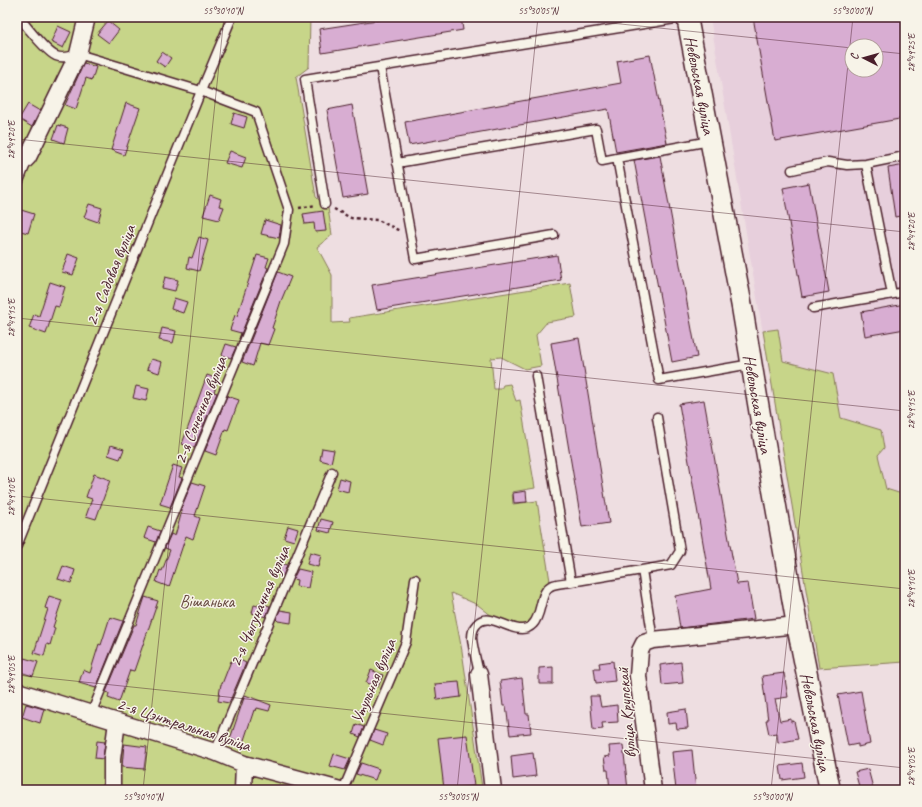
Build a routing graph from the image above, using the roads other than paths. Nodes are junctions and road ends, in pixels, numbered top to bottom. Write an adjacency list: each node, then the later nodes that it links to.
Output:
1 (19, 17): 5 (lane)
2 (87, 17): 5 (street)
3 (232, 17): 7 (lane, 2-я Садовая вуліца)
4 (687, 17): 6 (lane); 8 (street, Невельская вуліца)
5 (78, 54): 7 (lane); 11 (street)
6 (380, 67): 12 (lane); 16 (lane)
7 (201, 91): 25 (lane, 2-я Садовая вуліца); 33 (lane, 2-я Сонечная вуліца)
8 (711, 141): 10 (lane); 21 (street, Невельская вуліца)
9 (905, 156): 13 (lane)
10 (617, 158): 12 (lane); 21 (lane)
11 (23, 163): 15 (lane)
12 (397, 163): 17 (lane)
13 (866, 164): 14 (lane); 19 (lane)
14 (792, 170)
15 (17, 186)
16 (325, 204)
17 (554, 235)
18 (905, 292): 19 (lane)
19 (892, 294): 20 (lane)
20 (813, 308)
21 (752, 364): 29 (street, Невельская вуліца)
22 (536, 376): 28 (lane)
23 (657, 417): 26 (lane)
24 (332, 472): 35 (lane, 2-я Чыгуначная вуліца)
25 (17, 546)
26 (642, 570): 28 (lane); 30 (lane)
27 (415, 579): 40 (lane, Утульная вуліца)
28 (572, 582): 31 (lane)
29 (797, 625): 30 (street); 43 (street, Невельская вуліца)
30 (653, 640): 42 (street, вуліца Крупскай)
31 (479, 674): 41 (street)
32 (17, 691): 33 (street, 2-я Цэнтральная вуліца)
33 (91, 714): 34 (street, 2-я Цэнтральная вуліца)
34 (117, 722): 35 (street, 2-я Цэнтральная вуліца); 37 (street)
35 (215, 752): 36 (street, 2-я Цэнтральная вуліца)
36 (244, 764): 38 (street); 39 (street, 2-я Цэнтральная вуліца)
37 (112, 790)
38 (243, 790)
39 (340, 790)
40 (343, 790)
41 (493, 790)
42 (653, 790)
43 (830, 790)

